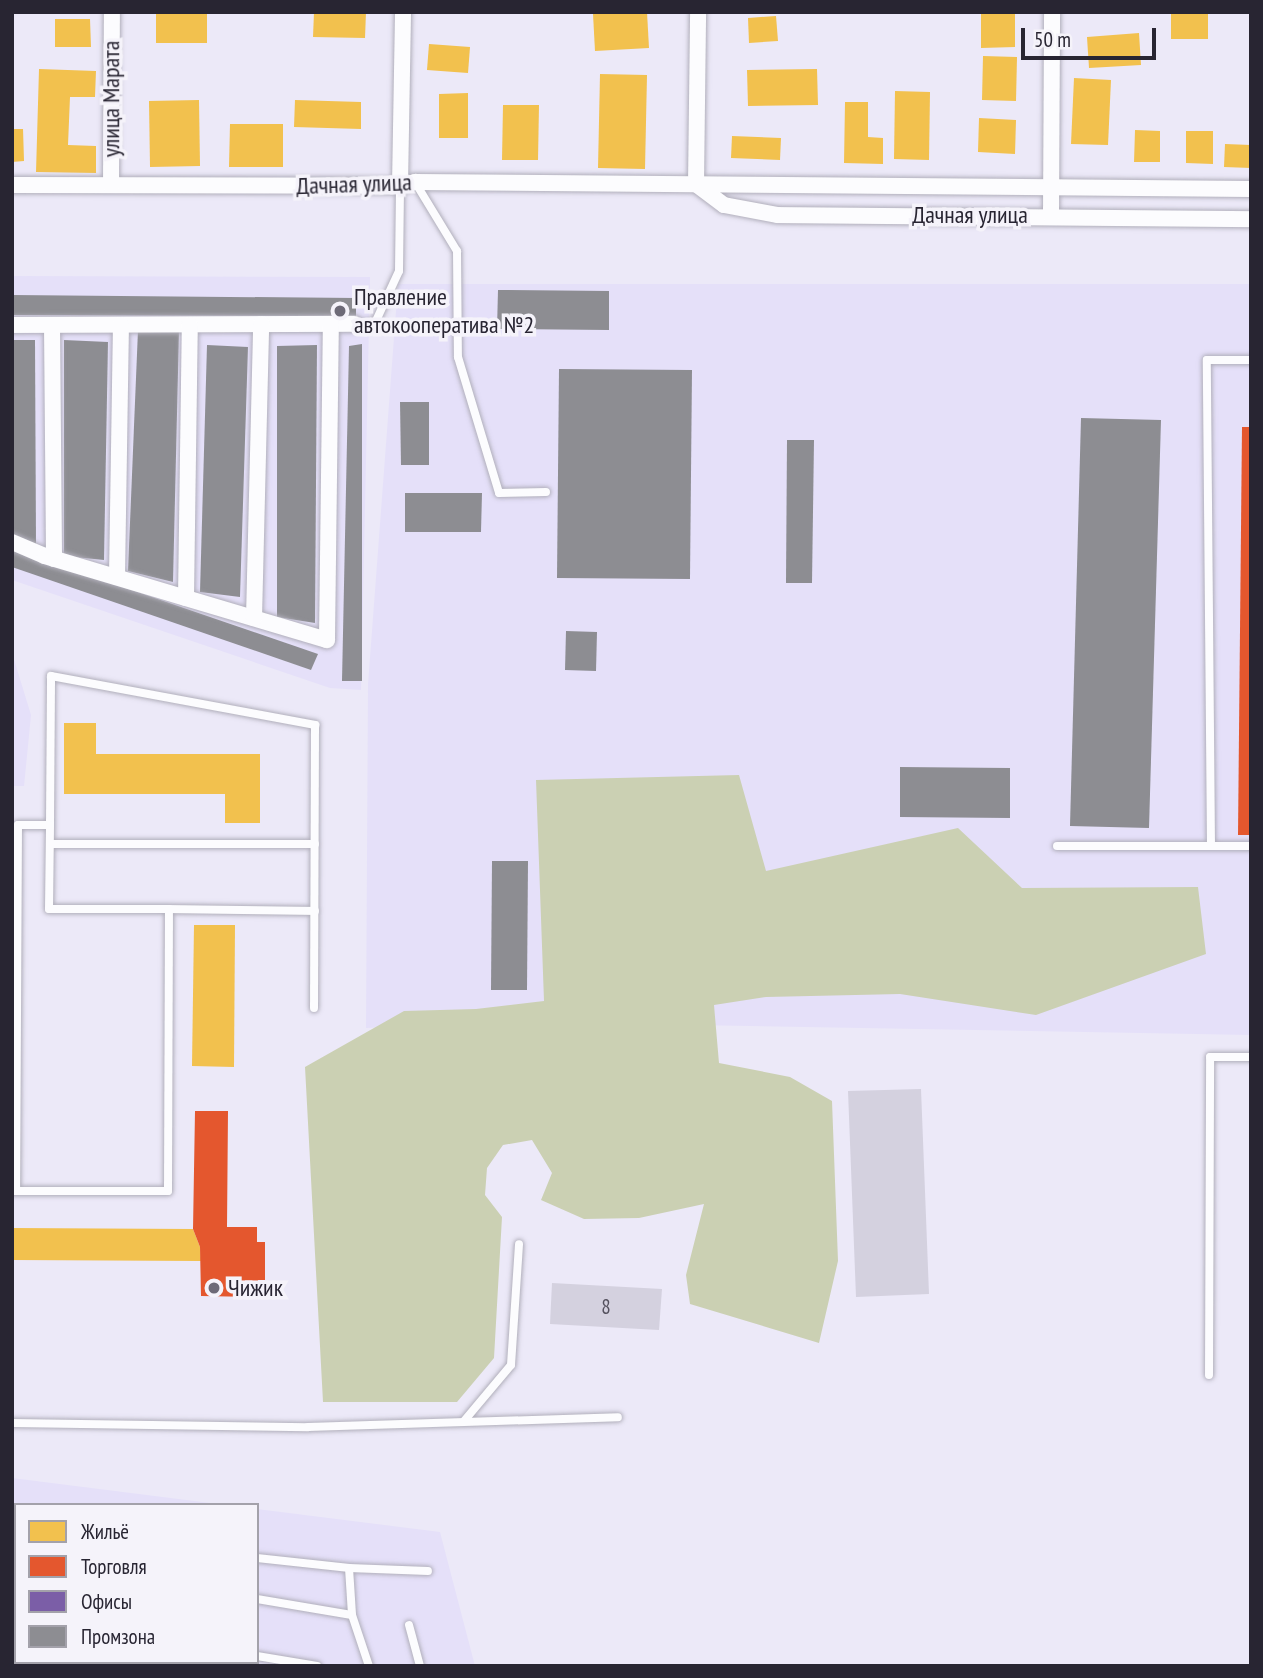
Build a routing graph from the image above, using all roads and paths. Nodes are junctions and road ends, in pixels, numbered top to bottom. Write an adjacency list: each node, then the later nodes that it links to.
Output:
1 (111, 12): 8 (street, улица Марата)
2 (403, 12): 5 (street)
3 (698, 12): 6 (street)
4 (1052, 12): 9 (street)
5 (407, 184): 6 (street, Дачная улица); 8 (street, Дачная улица); 15 (lane); 21 (lane)
6 (696, 184): 9 (street, Дачная улица); 11 (street, Дачная улица)
7 (12, 185): 8 (street, Дачная улица)
8 (111, 185)
9 (1051, 187): 10 (street, Дачная улица); 11 (street)
10 (1251, 189)
11 (1051, 215): 12 (street, Дачная улица)
12 (1251, 219)
13 (261, 324): 14 (street); 19 (street); 26 (street)
14 (331, 324): 15 (street); 26 (street)
15 (354, 324)
16 (12, 325): 17 (street)
17 (52, 325): 18 (street); 23 (street)
18 (121, 325): 19 (street); 24 (street)
19 (190, 325): 25 (street)
20 (1251, 360): 31 (lane)
21 (546, 492)
22 (12, 542): 23 (street)
23 (54, 559): 24 (street)
24 (117, 578): 25 (street)
25 (186, 598): 26 (street)
26 (254, 618)
27 (50, 825): 28 (lane); 29 (lane); 37 (lane)
28 (50, 844): 29 (lane); 33 (lane)
29 (315, 844): 34 (lane)
30 (1057, 846): 31 (lane)
31 (1210, 846): 32 (lane)
32 (1251, 846)
33 (169, 909): 34 (lane); 37 (lane)
34 (315, 911): 35 (lane)
35 (314, 1008)
36 (1251, 1057): 39 (lane)
37 (14, 1191)
38 (519, 1244): 41 (lane)
39 (1209, 1375)
40 (618, 1416): 41 (lane)
41 (464, 1421): 42 (lane)
42 (12, 1423)
43 (259, 1558): 44 (lane)
44 (349, 1568): 45 (lane); 47 (lane)
45 (428, 1571)
46 (259, 1599): 47 (lane)
47 (352, 1615): 51 (lane)
48 (409, 1625): 52 (lane)
49 (259, 1656): 50 (lane)
50 (317, 1666)
51 (369, 1666)
52 (420, 1666)

